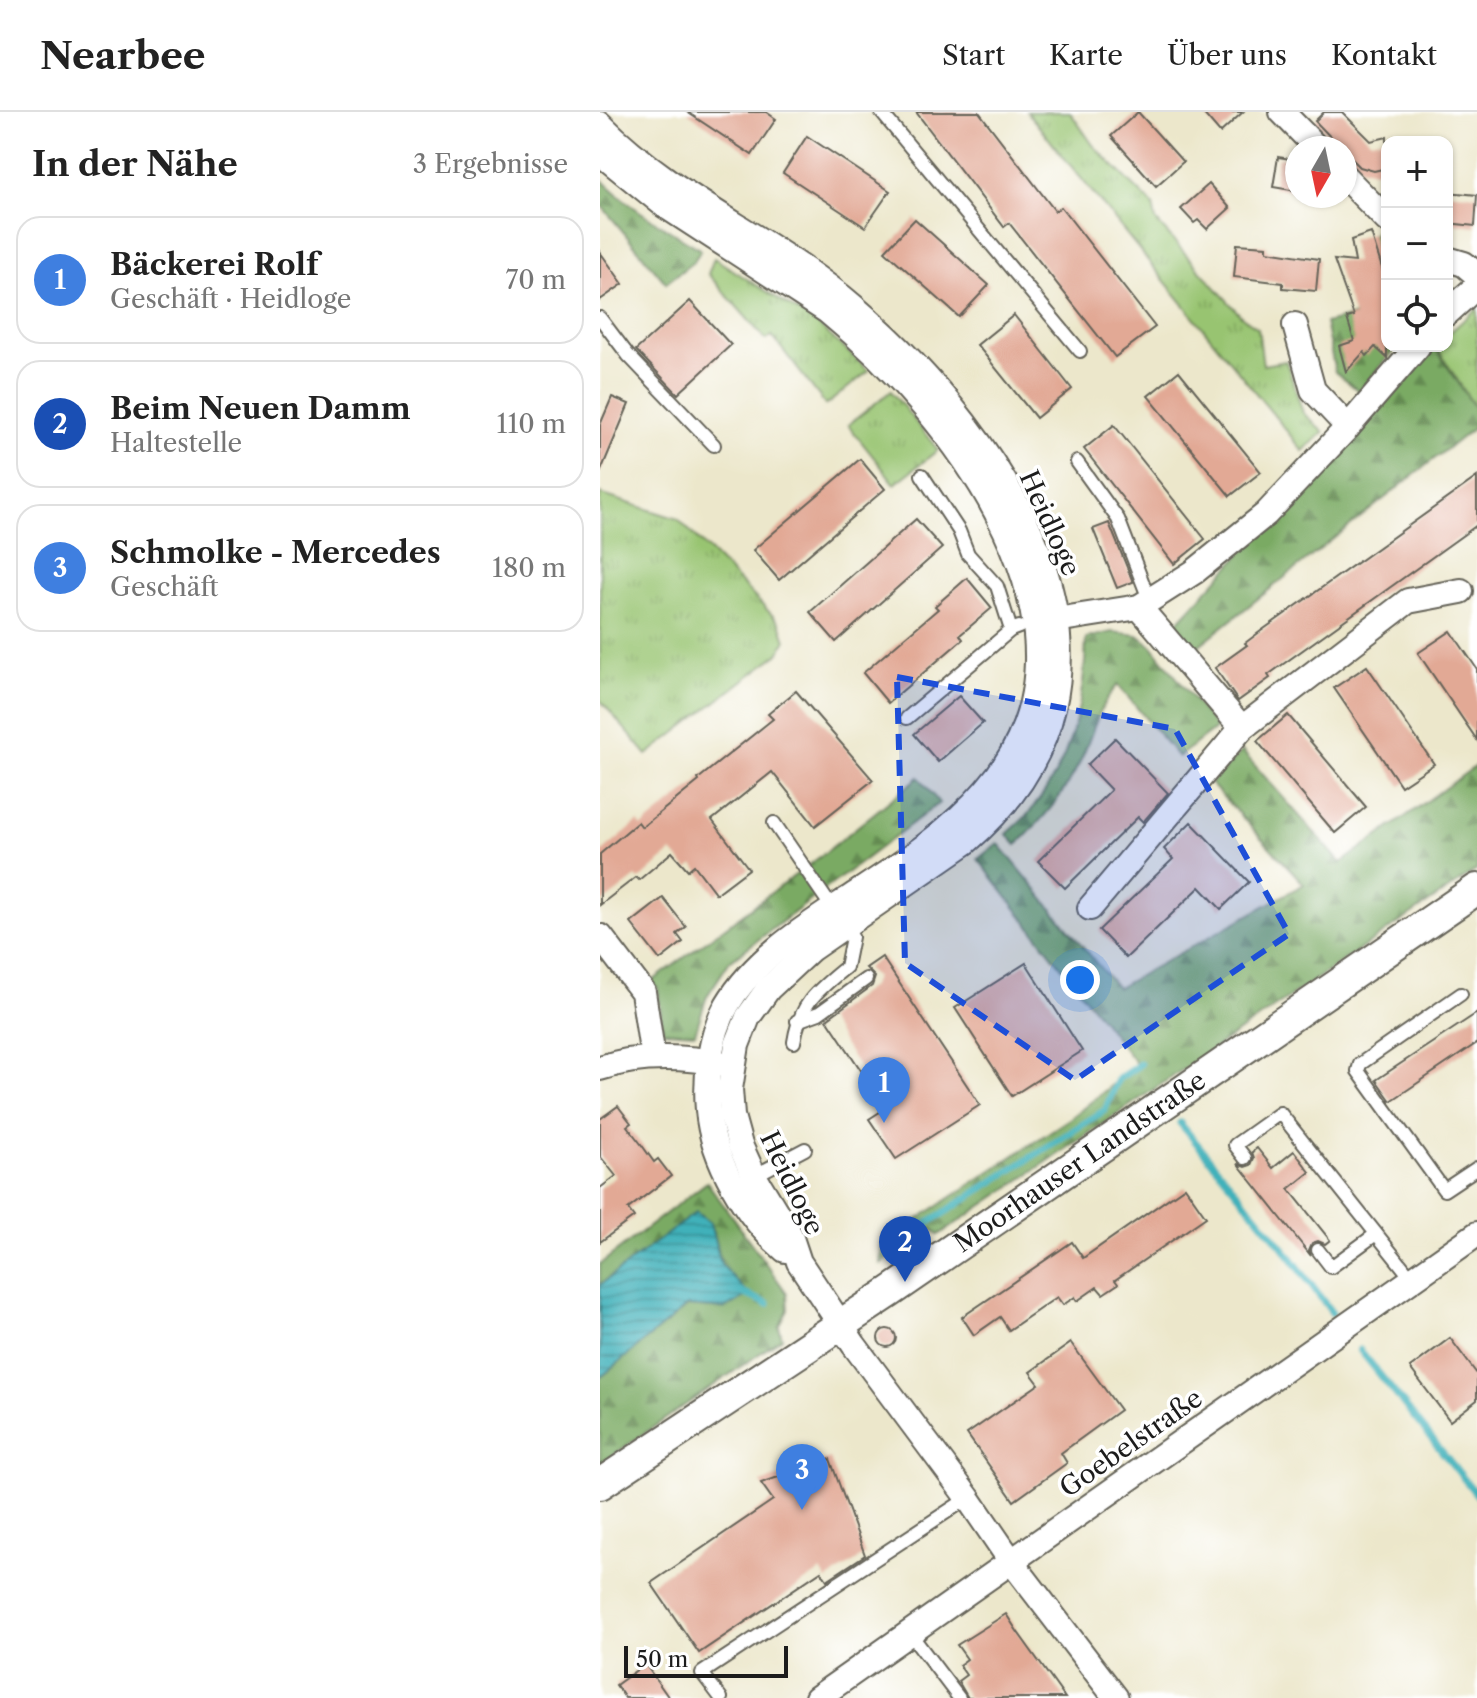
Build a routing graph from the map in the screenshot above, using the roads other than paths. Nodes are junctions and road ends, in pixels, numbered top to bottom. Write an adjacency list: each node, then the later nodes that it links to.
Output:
1 (881, 112): 14 (lane)
2 (1282, 112): 4 (street)
3 (600, 124): 22 (street, Heidloge)
4 (1305, 136)
5 (600, 153): 22 (street, Heidloge)
6 (1357, 189): 7 (street)
7 (1381, 214)
8 (1453, 261): 9 (street)
9 (1477, 275)
10 (1477, 286): 11 (street)
11 (1453, 306)
12 (600, 318): 17 (lane)
13 (1295, 325): 16 (street)
14 (1080, 351)
15 (1413, 352): 16 (street)
16 (1348, 427): 21 (street)
17 (714, 445)
18 (1077, 462): 21 (lane)
19 (922, 475): 23 (lane)
20 (1469, 594): 25 (street)
21 (1144, 603): 22 (street); 25 (street)
22 (1047, 621): 23 (lane); 29 (street, Heidloge)
23 (1011, 630): 24 (lane)
24 (907, 718)
25 (1242, 728): 28 (street)
26 (774, 823): 29 (lane)
27 (1477, 889): 46 (street, Moorhauser Landstraße)
28 (1090, 908)
29 (838, 918): 33 (lane); 36 (street, Heidloge)
30 (601, 937): 35 (street)
31 (866, 979): 33 (lane)
32 (1461, 994): 40 (lane)
33 (797, 1021): 34 (lane)
34 (794, 1042)
35 (653, 1058): 36 (street); 37 (street)
36 (720, 1064): 41 (street, Heidloge)
37 (600, 1068)
38 (805, 1149): 41 (lane)
39 (1245, 1158): 42 (lane)
40 (1477, 1168)
41 (744, 1181): 46 (street, Heidloge)
42 (1376, 1234): 44 (lane); 45 (lane)
43 (1477, 1234): 45 (street, Goebelstraße)
44 (1318, 1250)
45 (1413, 1280): 49 (street, Goebelstraße)
46 (841, 1325): 47 (street, Moorhauser Landstraße); 48 (street, Heidloge)
47 (600, 1484)
48 (968, 1498): 49 (street, Heidloge); 51 (lane)
49 (1011, 1561): 50 (street, Goebelstraße); 54 (street, Heidloge)
50 (909, 1632): 52 (street, Goebelstraße); 53 (lane)
51 (721, 1698)
52 (817, 1698)
53 (959, 1698)
54 (1116, 1698)

